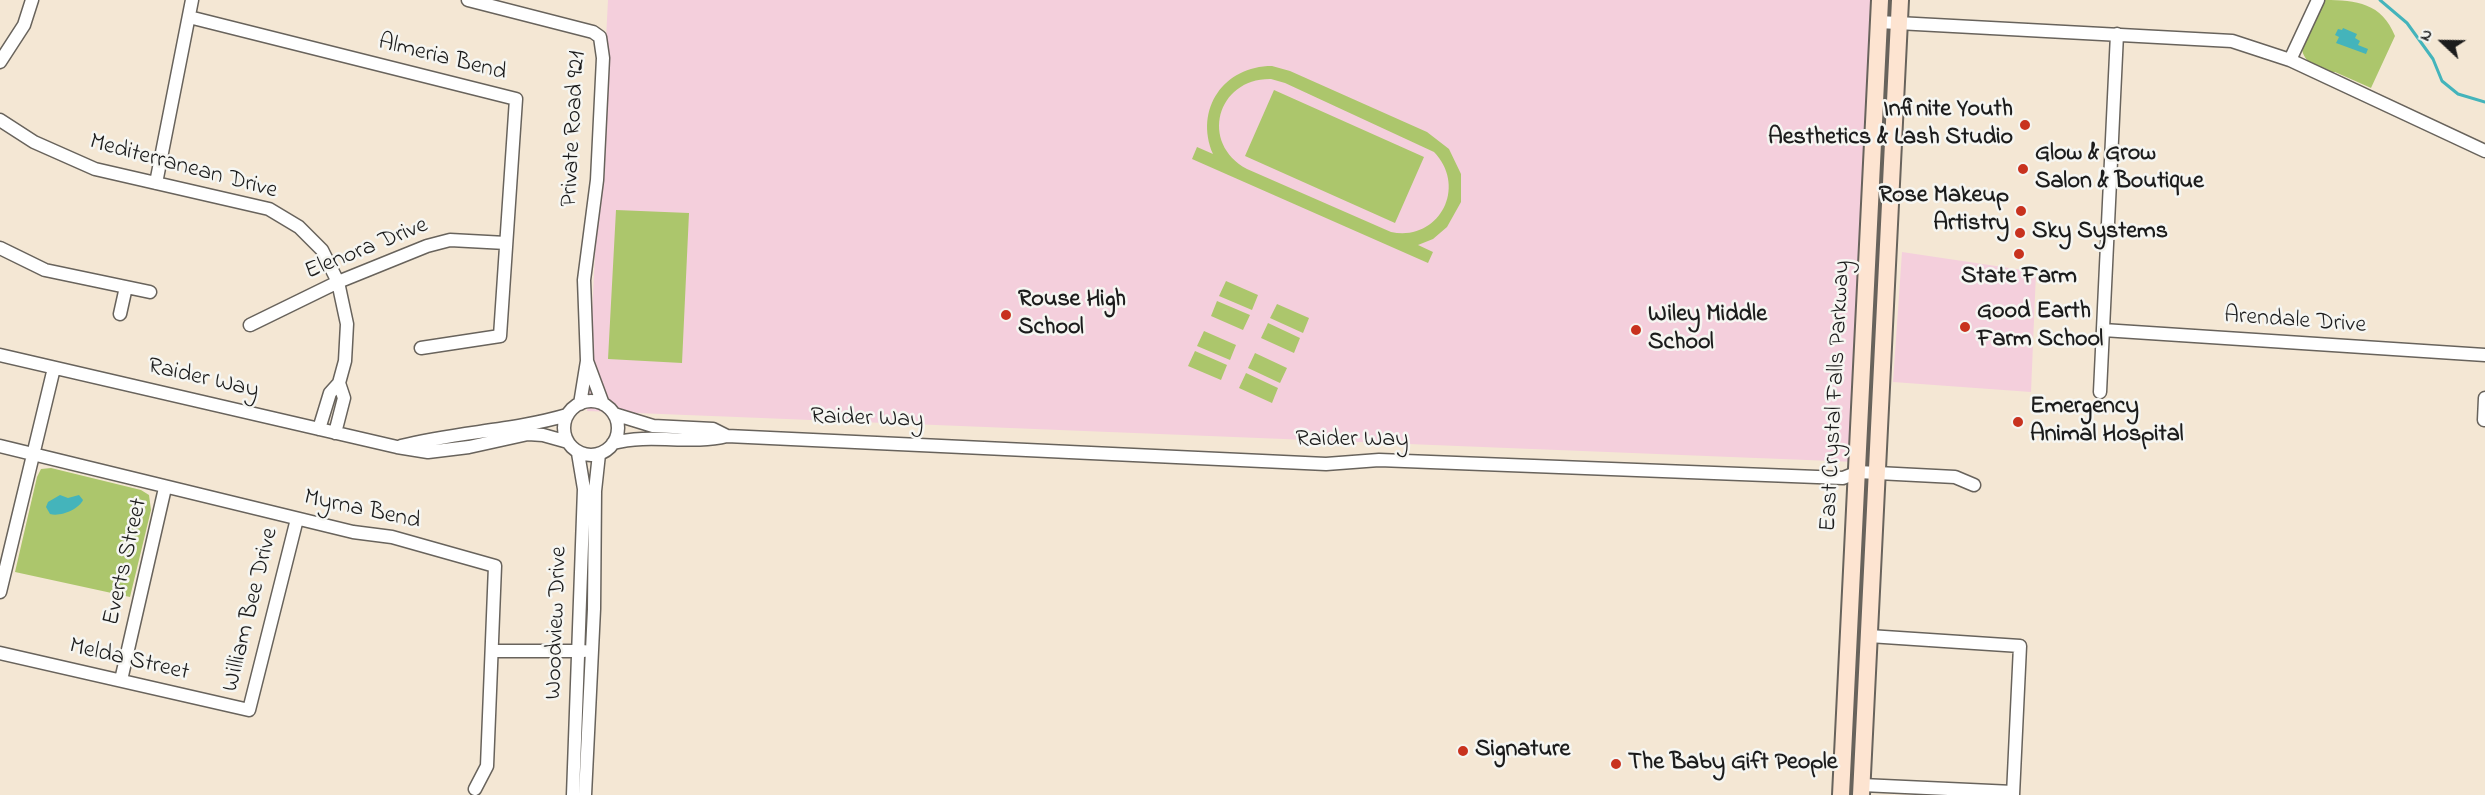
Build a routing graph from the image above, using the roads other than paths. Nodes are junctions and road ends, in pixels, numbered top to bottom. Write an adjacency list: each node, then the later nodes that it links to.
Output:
1 (32, 0): 12 (street)
2 (192, 0): 7 (street)
3 (468, 0): 29 (street, Private Road 921)
4 (1880, 0): 8 (main road, East Crystal Falls Parkway)
5 (1900, 0): 9 (main road, East Crystal Falls Parkway)
6 (2318, 0): 11 (street)
7 (189, 17): 15 (street); 18 (street, Almeria Bend)
8 (1879, 22): 9 (street); 16 (main road, East Crystal Falls Parkway)
9 (1899, 22): 10 (street); 17 (main road, East Crystal Falls Parkway)
10 (2117, 34): 11 (street); 25 (street)
11 (2290, 60): 14 (street)
12 (0, 62)
13 (0, 120): 15 (street, Mediterranean Drive)
14 (2485, 151)
15 (156, 183): 20 (street, Mediterranean Drive)
16 (1869, 242): 17 (main road); 49 (main road, East Crystal Falls Parkway)
17 (1889, 242): 50 (main road, East Crystal Falls Parkway)
18 (506, 243): 20 (street, Elenora Drive); 26 (street, Almeria Bend)
19 (0, 248): 21 (street)
20 (338, 282): 24 (street, Elenora Drive); 31 (street, Mediterranean Drive)
21 (126, 287): 22 (street); 23 (street)
22 (150, 292)
23 (120, 314)
24 (250, 325)
25 (2103, 330): 28 (street, Arendale Drive); 32 (street)
26 (421, 348)
27 (0, 355): 30 (street, Raider Way)
28 (2485, 356)
29 (587, 361): 34 (street, Private Road 921); 35 (street, Private Road 921)
30 (54, 368): 39 (street, Raider Way); 48 (street)
31 (339, 383): 39 (street); 40 (street)
32 (2100, 392)
33 (2485, 398): 38 (street)
34 (580, 404): 35 (street); 37 (street)
35 (603, 404): 36 (street)
36 (614, 414): 41 (street, Raider Way); 43 (street)
37 (567, 415): 42 (street); 45 (street, Raider Way)
38 (2484, 420)
39 (319, 429): 40 (street, Raider Way)
40 (335, 432): 45 (street, Raider Way)
41 (727, 436): 43 (street, Raider Way); 49 (street, Raider Way)
42 (568, 442): 45 (street, Raider Way); 46 (street)
43 (613, 443): 47 (street)
44 (0, 446): 48 (street, Myrna Bend)
45 (397, 447)
46 (578, 453): 47 (street); 58 (street, Woodview Drive)
47 (599, 454): 59 (street, Woodview Drive)
48 (33, 455): 52 (street, Myrna Bend); 54 (street)
49 (1858, 472): 50 (street, Raider Way); 55 (main road, East Crystal Falls Parkway)
50 (1877, 473): 51 (street, Raider Way); 56 (main road, East Crystal Falls Parkway)
51 (1974, 485)
52 (165, 488): 53 (street, Myrna Bend); 61 (street, Everts Street)
53 (297, 519): 57 (street, Myrna Bend); 62 (street, William Bee Drive)
54 (0, 592)
55 (1850, 636): 56 (main road); 64 (main road, East Crystal Falls Parkway)
56 (1869, 636): 65 (main road, East Crystal Falls Parkway); 66 (street)
57 (492, 651): 58 (street); 63 (street, Myrna Bend)
58 (577, 651): 59 (street); 67 (street, Woodview Drive)
59 (592, 651): 68 (street, Woodview Drive)
60 (0, 653): 61 (street, Melda Street)
61 (121, 680): 62 (street, Melda Street)
62 (249, 710)
63 (475, 789)
64 (1841, 790): 65 (main road)
65 (1861, 790): 66 (street)
66 (2013, 793)
67 (573, 795)
68 (585, 795)

